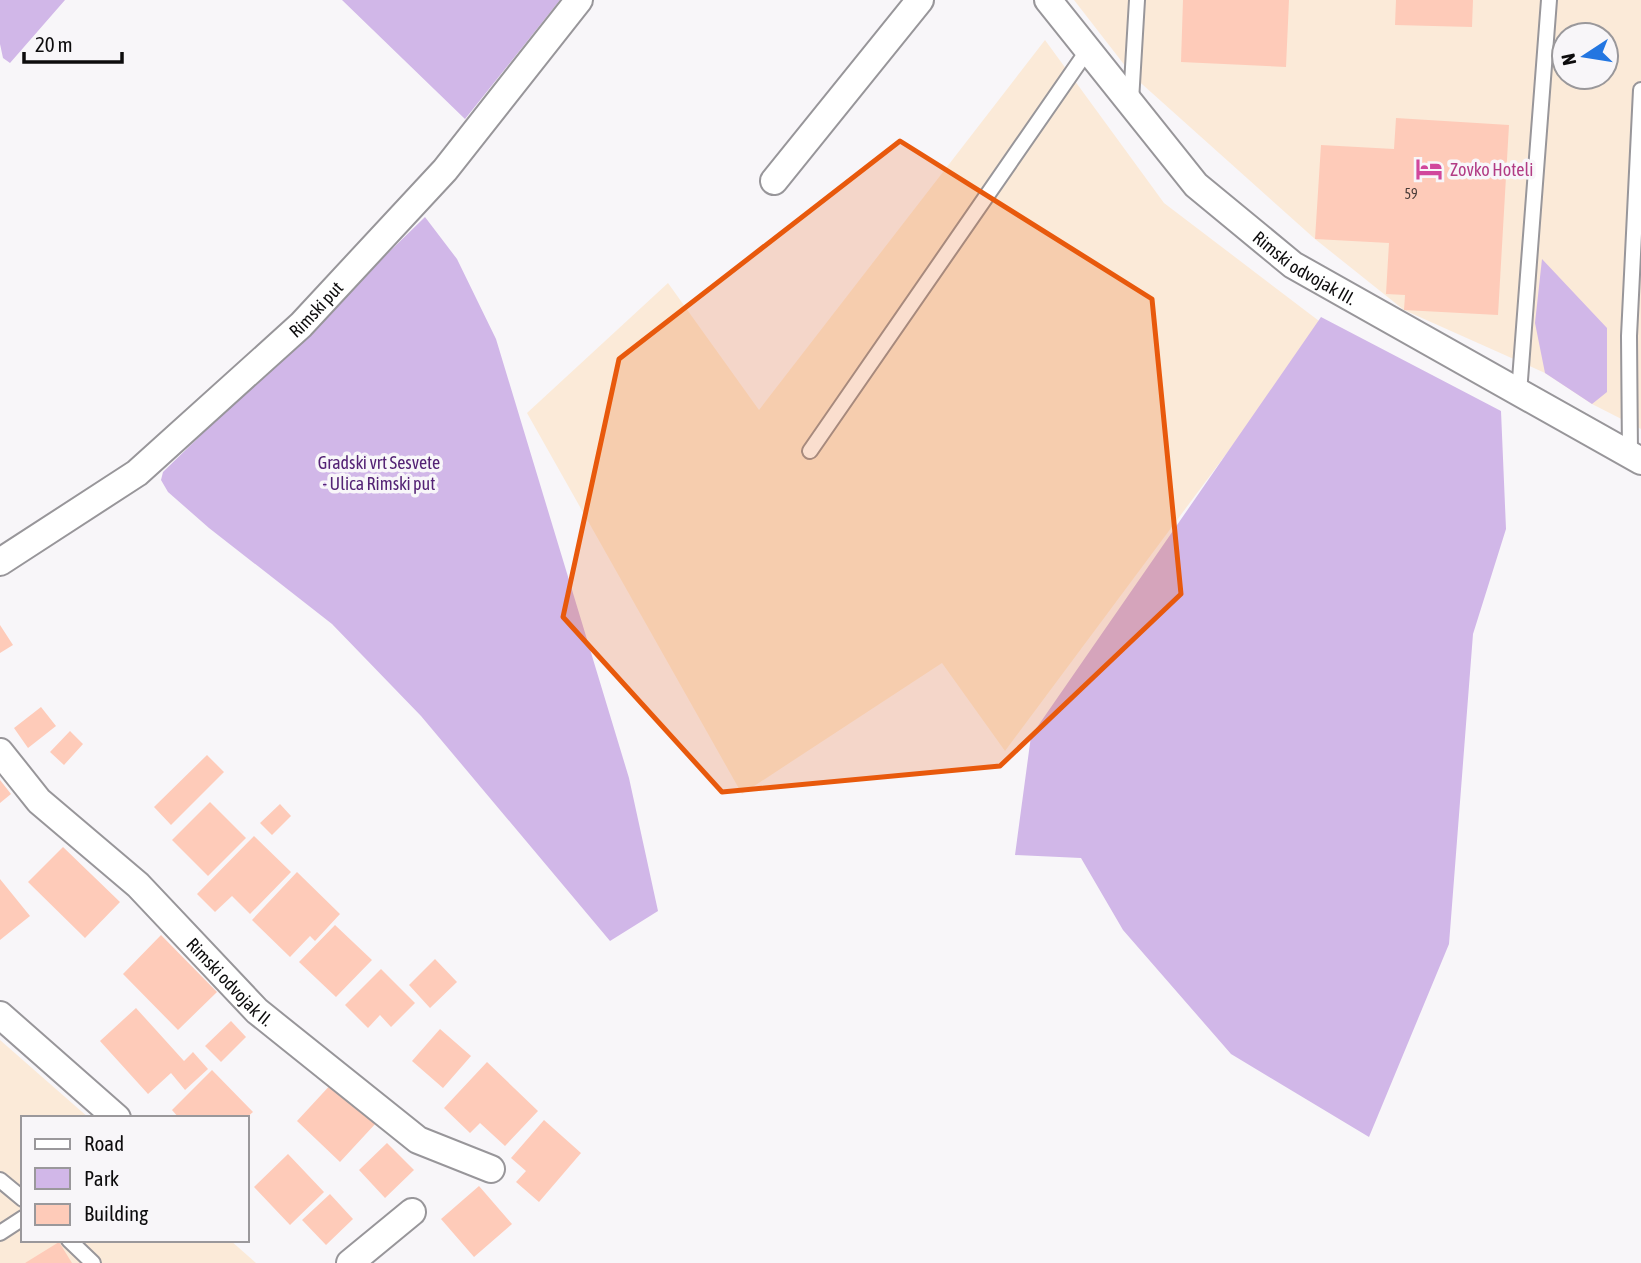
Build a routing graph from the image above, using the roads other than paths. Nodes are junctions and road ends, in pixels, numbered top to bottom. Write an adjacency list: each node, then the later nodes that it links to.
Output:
1 (579, 0): 13 (street, Rimski put)
2 (920, 0): 9 (street)
3 (1048, 0): 6 (street, Rimski odvojak III.)
4 (1137, 0): 8 (lane)
5 (1549, 0): 10 (lane)
6 (1087, 51): 8 (street, Rimski odvojak III.); 11 (lane)
7 (1641, 90): 12 (lane)
8 (1131, 106): 10 (street, Rimski odvojak III.)
9 (774, 181)
10 (1519, 393): 12 (street, Rimski odvojak III.)
11 (810, 451)
12 (1636, 458)
13 (0, 562)
14 (0, 752): 17 (street, Rimski odvojak II.)
15 (0, 1014): 16 (street)
16 (115, 1116)
17 (491, 1169)
18 (0, 1180): 19 (lane)
19 (21, 1197)
20 (412, 1212): 25 (street)
21 (21, 1219): 22 (lane)
22 (0, 1233)
23 (71, 1242): 24 (lane)
24 (93, 1263)
25 (350, 1263)

